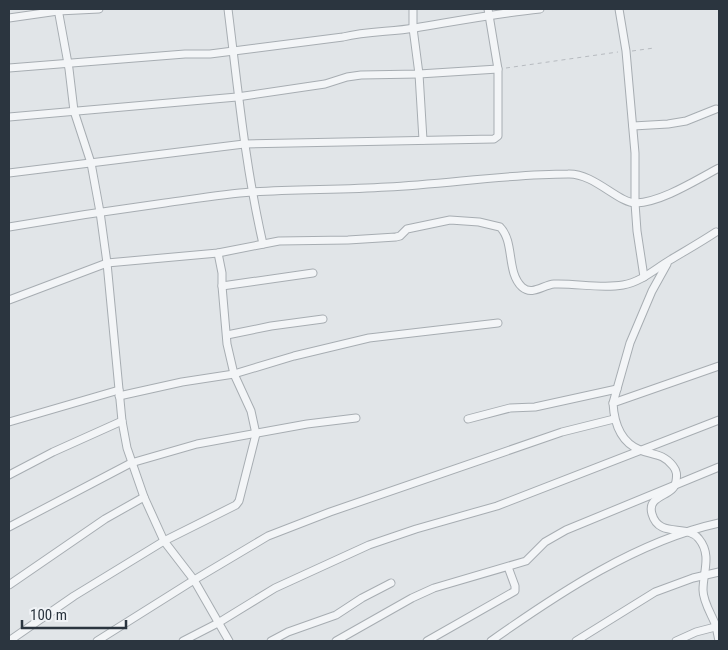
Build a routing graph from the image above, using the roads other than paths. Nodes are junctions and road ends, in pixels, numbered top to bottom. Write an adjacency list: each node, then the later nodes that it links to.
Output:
1 (99, 9): 6 (street)
2 (228, 9): 10 (street)
3 (413, 9): 9 (street)
4 (540, 9): 7 (street)
5 (618, 9): 19 (street)
6 (58, 10): 8 (street); 11 (street)
7 (489, 12): 9 (street); 13 (street)
8 (9, 18)
9 (413, 28): 10 (street); 14 (street)
10 (234, 50): 11 (street); 15 (street)
11 (67, 64): 12 (street); 17 (street)
12 (9, 68)
13 (498, 69): 14 (street); 20 (street)
14 (419, 74): 15 (street); 20 (street)
15 (237, 98): 17 (street); 21 (street)
16 (716, 109): 19 (street)
17 (74, 111): 18 (street); 22 (street)
18 (9, 118)
19 (633, 126): 26 (street)
20 (423, 140): 21 (street)
21 (244, 144): 22 (street); 25 (street)
22 (91, 164): 24 (street); 27 (street)
23 (719, 168): 26 (street)
24 (9, 173)
25 (251, 192): 26 (street); 27 (street); 30 (street)
26 (634, 203): 35 (street)
27 (100, 212): 28 (street); 33 (street)
28 (9, 227)
29 (716, 232): 32 (street)
30 (263, 244): 31 (street); 35 (street)
31 (218, 253): 33 (street); 36 (street)
32 (669, 261): 35 (street); 43 (street)
33 (107, 263): 37 (street); 44 (street)
34 (313, 273): 36 (street)
35 (644, 277)
36 (222, 286): 40 (street)
37 (9, 300)
38 (323, 319): 40 (street)
39 (498, 323): 42 (street)
40 (227, 335): 42 (street)
41 (719, 366): 45 (street)
42 (234, 374): 44 (street); 52 (street)
43 (617, 389): 45 (street); 47 (street)
44 (119, 393): 50 (street); 51 (street)
45 (613, 403): 48 (street)
46 (356, 418): 52 (street)
47 (468, 419)
48 (614, 419): 53 (street); 66 (street)
49 (719, 420): 53 (street)
50 (122, 421): 54 (street); 56 (street)
51 (9, 422)
52 (256, 434): 54 (street); 62 (street)
53 (640, 450): 57 (street); 69 (street)
54 (131, 463): 58 (street); 60 (street)
55 (719, 467): 57 (street)
56 (9, 475)
57 (676, 484): 61 (street); 63 (street)
58 (144, 497): 62 (street); 68 (street)
59 (719, 523): 61 (street)
60 (9, 527)
61 (689, 532): 65 (street); 78 (street)
62 (164, 541): 66 (street); 71 (street)
63 (508, 568): 76 (street); 77 (street)
64 (719, 572): 65 (street)
65 (704, 577): 70 (street); 79 (street)
66 (194, 580): 69 (street); 72 (street)
67 (391, 583): 75 (street)
68 (9, 585)
69 (218, 623): 73 (street); 74 (street)
70 (718, 626): 80 (street); 81 (street)
71 (9, 641)
72 (97, 641)
73 (183, 641)
74 (230, 641)
75 (271, 641)
76 (336, 641)
77 (426, 641)
78 (491, 641)
79 (576, 641)
80 (676, 641)
81 (719, 641)

